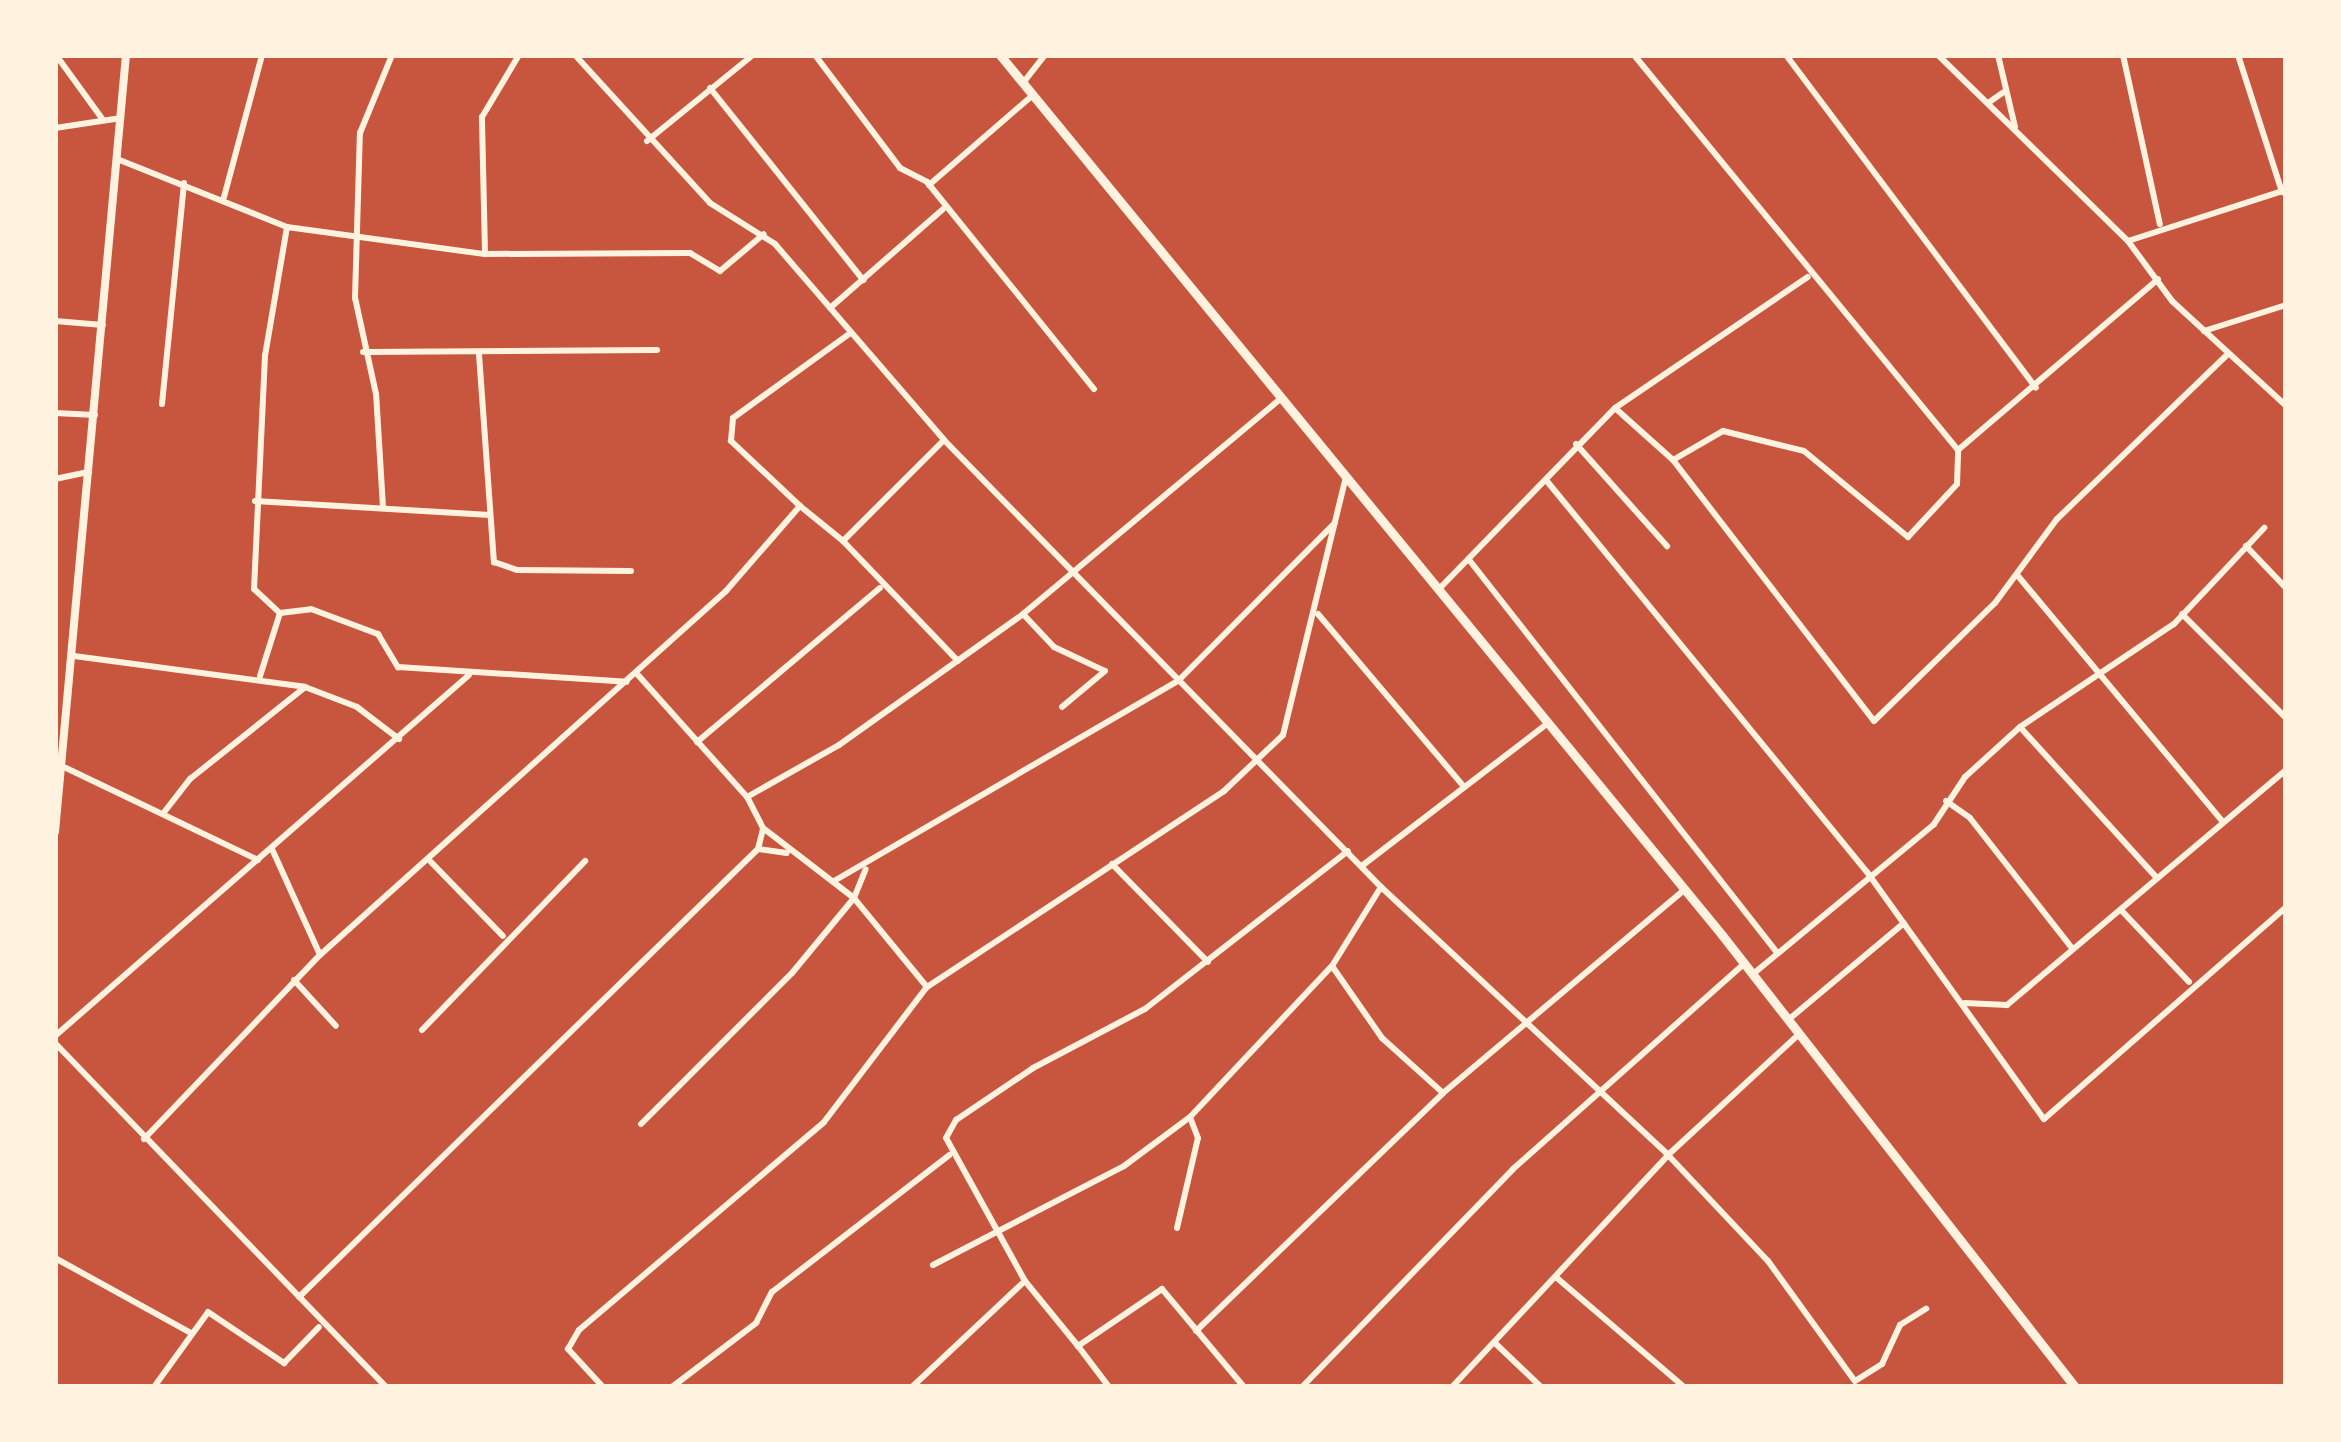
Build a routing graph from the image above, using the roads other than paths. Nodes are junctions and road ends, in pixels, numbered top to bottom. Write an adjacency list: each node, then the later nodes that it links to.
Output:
1 (56, 55): 23 (street)
2 (126, 55): 22 (street)
3 (262, 55): 31 (street)
4 (392, 55): 37 (street)
5 (519, 55): 38 (street)
6 (575, 55): 26 (street)
7 (753, 55): 18 (street)
8 (815, 55): 29 (street)
9 (1000, 55): 17 (main road)
10 (1045, 55): 17 (street)
11 (1634, 55): 39 (street)
12 (1786, 55): 52 (street)
13 (1938, 55): 21 (street)
14 (1998, 55): 19 (street)
15 (2123, 55): 33 (street)
16 (2238, 55): 30 (street)
17 (1023, 83): 20 (main road)
18 (710, 88): 26 (street); 41 (street)
19 (2004, 92): 21 (street); 25 (street)
20 (1033, 95): 29 (street); 54 (main road)
21 (1988, 103): 25 (street)
22 (121, 118): 23 (street); 27 (street)
23 (103, 120): 24 (street)
24 (55, 128)
25 (2017, 132): 36 (street)
26 (647, 141): 35 (street)
27 (117, 160): 28 (street); 45 (street)
28 (184, 183): 31 (street); 55 (street)
29 (929, 185): 32 (street)
30 (2284, 191): 33 (street)
31 (224, 197): 34 (street)
32 (943, 209): 41 (street); 53 (street)
33 (2160, 224): 36 (street)
34 (288, 227): 37 (street); 68 (street)
35 (765, 234): 38 (street); 43 (street)
36 (2128, 241): 40 (street)
37 (358, 243): 38 (street); 49 (street)
38 (485, 254)
39 (1808, 277): 57 (street); 62 (street)
40 (2158, 279): 46 (street); 52 (street)
41 (863, 280): 43 (street)
42 (2286, 305): 46 (street)
43 (830, 308): 47 (street)
44 (55, 320): 45 (street)
45 (104, 325): 59 (street)
46 (2204, 331): 51 (street)
47 (849, 334): 60 (street); 69 (street)
48 (657, 350): 50 (street)
49 (363, 352): 50 (street); 70 (street)
50 (479, 354): 71 (street)
51 (2226, 356): 56 (street); 80 (street)
52 (2036, 388): 62 (street)
53 (1094, 389)
54 (1280, 399): 65 (main road); 78 (street)
55 (162, 404)
56 (2286, 406)
57 (1615, 408): 61 (street); 63 (street)
58 (55, 413): 59 (street)
59 (96, 415): 64 (street)
60 (944, 440): 74 (street); 78 (street)
61 (1576, 444): 67 (street); 75 (street)
62 (1958, 450): 63 (street)
63 (1673, 460): 80 (street)
64 (90, 472): 66 (street); 88 (street)
65 (1346, 476): 72 (street); 83 (main road)
66 (55, 478)
67 (1546, 480): 77 (street); 124 (street)
68 (255, 500): 70 (street); 85 (street)
69 (800, 506): 74 (street); 92 (street)
70 (383, 507): 71 (street)
71 (490, 515): 79 (street)
72 (1336, 522): 84 (street); 94 (street)
73 (2264, 528): 76 (street)
74 (843, 541): 81 (street)
75 (1667, 546)
76 (2246, 546): 82 (street); 87 (street)
77 (1470, 561): 83 (street); 136 (street)
78 (1078, 569): 86 (street); 94 (street)
79 (631, 570)
80 (2018, 576): 90 (street)
81 (880, 588): 89 (street); 102 (street)
82 (2286, 588)
83 (1439, 589): 99 (main road)
84 (1317, 613): 103 (street); 107 (street)
85 (280, 614): 91 (street); 93 (street)
86 (1023, 614): 89 (street); 97 (street)
87 (2182, 614): 90 (street); 98 (street)
88 (74, 656): 93 (street); 104 (street)
89 (958, 661): 108 (street)
90 (2104, 670): 100 (street); 111 (street)
91 (469, 675): 95 (street); 101 (street)
92 (638, 675): 95 (street); 102 (street)
93 (260, 676): 96 (street)
94 (1179, 680): 103 (street); 123 (street)
95 (628, 682): 120 (street)
96 (305, 687): 101 (street); 110 (street)
97 (1062, 707)
98 (2286, 718)
99 (1548, 723): 107 (street); 128 (main road)
100 (2020, 727): 109 (street); 125 (street)
101 (399, 739): 114 (street)
102 (698, 742): 108 (street)
103 (1260, 763): 116 (street); 121 (street)
104 (66, 768): 106 (street); 110 (street)
105 (2286, 770): 111 (street)
106 (59, 785): 113 (street)
107 (1464, 787): 122 (street)
108 (746, 797): 112 (street)
109 (1946, 801): 124 (street); 134 (street)
110 (165, 812): 118 (street)
111 (2222, 822): 125 (street)
112 (763, 828): 115 (street); 117 (street)
113 (55, 832)
114 (272, 848): 118 (street); 137 (street)
115 (758, 848): 117 (street); 166 (street)
116 (1348, 850): 122 (street); 138 (street)
117 (788, 853): 126 (street)
118 (258, 860): 152 (street)
119 (585, 860): 133 (street)
120 (431, 862): 133 (street); 137 (street)
121 (1112, 864): 135 (street); 145 (street)
122 (1362, 865): 127 (street)
123 (866, 869): 126 (street); 129 (street)
124 (1867, 872): 132 (street); 136 (street)
125 (2157, 878): 131 (street)
126 (834, 881): 129 (street)
127 (1380, 887): 140 (street); 147 (street)
128 (1684, 890): 139 (main road); 147 (street)
129 (854, 898): 145 (street); 156 (street)
130 (2286, 907): 144 (street)
131 (2121, 910): 134 (street); 144 (street)
132 (1904, 923): 146 (street); 148 (street)
133 (503, 936): 150 (street)
134 (2072, 948): 146 (street)
135 (1188, 952): 138 (street); 142 (street)
136 (1777, 953): 141 (street)
137 (320, 955): 143 (street)
138 (1208, 962): 142 (street)
139 (1745, 964): 141 (main road); 154 (street)
140 (1332, 966): 153 (street); 155 (street)
141 (1753, 974): 148 (main road)
142 (1191, 976): 158 (street)
143 (294, 980): 149 (street); 157 (street)
144 (2189, 982): 146 (street)
145 (927, 988): 175 (street)
146 (1964, 1003)
147 (1520, 1020): 153 (street); 154 (street)
148 (1788, 1020): 151 (main road)
149 (336, 1026)
150 (422, 1030)
151 (1799, 1034): 159 (street); 184 (main road)
152 (55, 1039): 157 (street)
153 (1443, 1093): 169 (street)
154 (1607, 1093): 159 (street); 180 (street)
155 (1190, 1117): 160 (street); 161 (street)
156 (641, 1124)
157 (144, 1139): 166 (street)
158 (949, 1155): 161 (street); 176 (street)
159 (1668, 1156): 164 (street); 167 (street)
160 (1177, 1228)
161 (996, 1232): 163 (street); 165 (street)
162 (55, 1258): 170 (street)
163 (933, 1265)
164 (1558, 1278): 171 (street); 183 (street)
165 (1025, 1281): 172 (street); 177 (street)
166 (300, 1298): 168 (street)
167 (1926, 1309)
168 (318, 1326): 170 (street); 174 (street)
169 (1196, 1331): 172 (street); 179 (street)
170 (191, 1333): 173 (street)
171 (1494, 1342): 181 (street); 182 (street)
172 (1078, 1346): 178 (street)
173 (154, 1387)
174 (386, 1387)
175 (604, 1387)
176 (672, 1387)
177 (912, 1387)
178 (1109, 1387)
179 (1244, 1387)
180 (1302, 1387)
181 (1452, 1387)
182 (1541, 1387)
183 (1684, 1387)
184 (2075, 1387)

